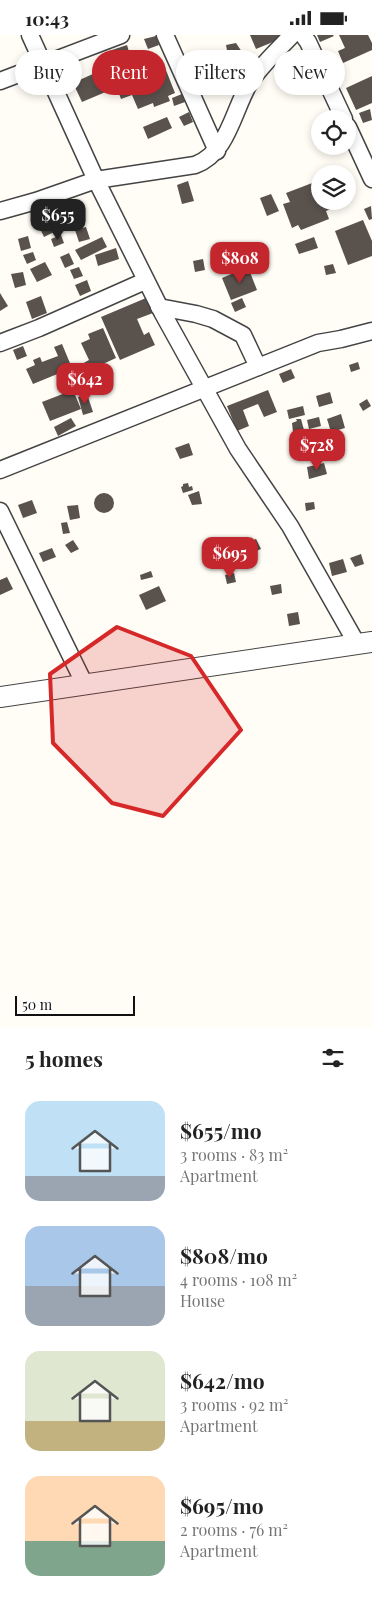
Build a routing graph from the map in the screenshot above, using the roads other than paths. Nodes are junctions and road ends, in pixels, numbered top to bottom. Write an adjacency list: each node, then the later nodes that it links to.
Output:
1 (30, 35): 6 (street)
2 (121, 35): 7 (street)
3 (165, 35): 13 (street)
4 (292, 35): 13 (street)
5 (303, 35): 11 (street)
6 (37, 50)
7 (81, 50)
8 (15, 75): 9 (street)
9 (0, 81)
10 (58, 95): 15 (street)
11 (340, 110)
12 (356, 144): 14 (street)
13 (216, 151): 15 (street)
14 (372, 179)
15 (96, 180): 16 (street); 17 (street)
16 (0, 211)
17 (145, 281): 18 (street); 20 (street)
18 (159, 307): 21 (street); 22 (street)
19 (372, 331): 21 (street)
20 (0, 343)
21 (258, 367): 22 (street)
22 (204, 388): 23 (street); 25 (street)
23 (0, 470)
24 (0, 511): 26 (street)
25 (365, 643): 26 (street)
26 (85, 685): 27 (street)
27 (0, 697)

